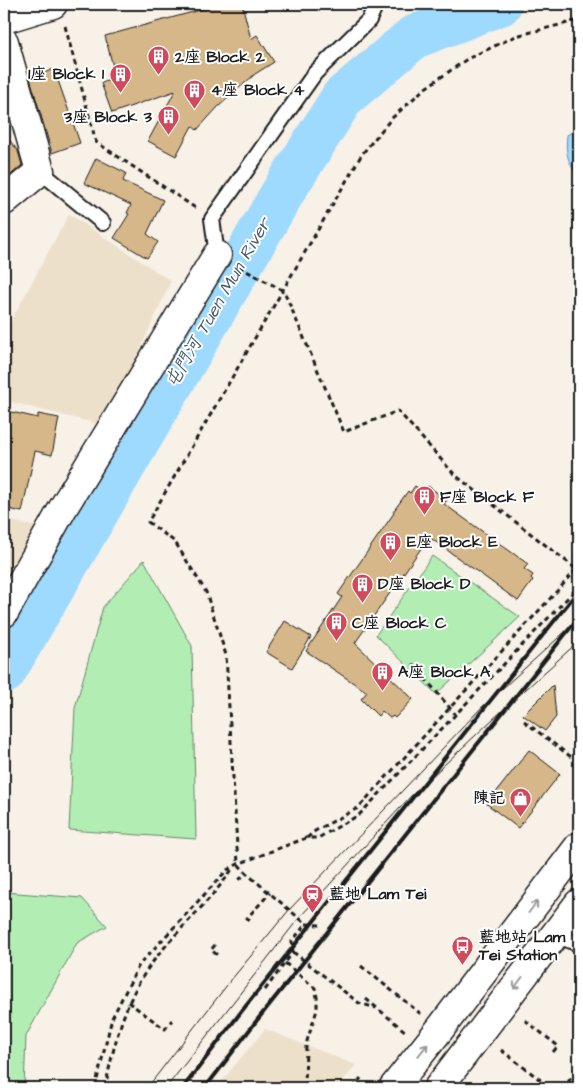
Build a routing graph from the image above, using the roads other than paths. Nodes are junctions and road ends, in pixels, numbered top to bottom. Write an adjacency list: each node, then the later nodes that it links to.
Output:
1 (376, 4): 8 (lane)
2 (58, 13): 3 (street)
3 (4, 19)
4 (4, 42): 5 (street)
5 (40, 171): 6 (street); 7 (lane)
6 (4, 201)
7 (103, 223)
8 (226, 260): 9 (street)
9 (4, 613)
10 (579, 846): 13 (street, one-way to 10)
11 (579, 903): 12 (street)
12 (567, 940): 14 (street, one-way to 14)
13 (393, 1088)
14 (438, 1088)

